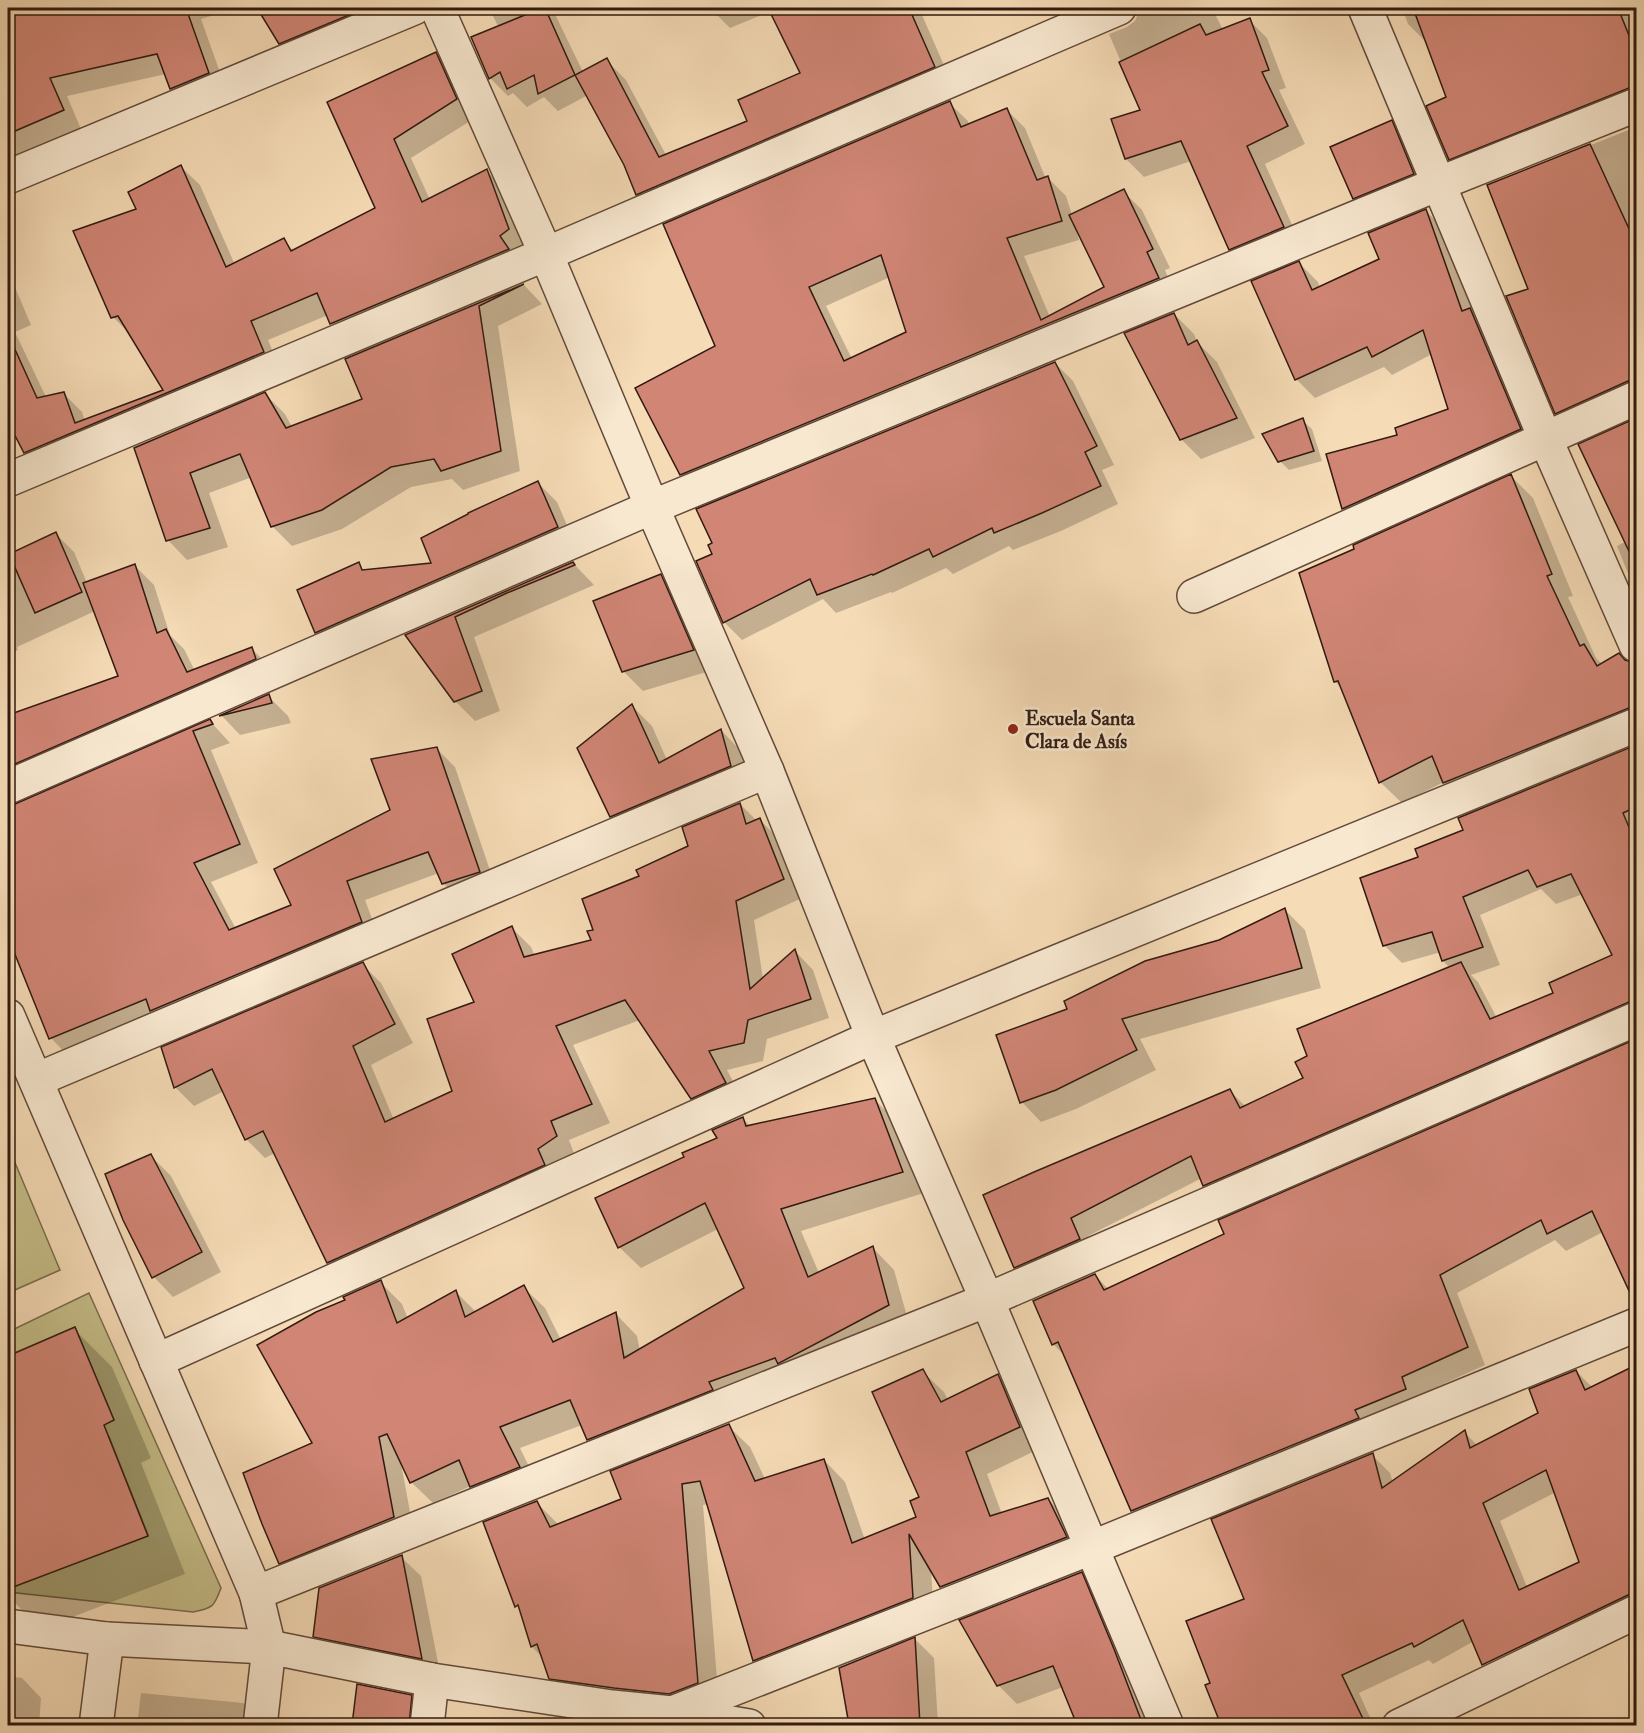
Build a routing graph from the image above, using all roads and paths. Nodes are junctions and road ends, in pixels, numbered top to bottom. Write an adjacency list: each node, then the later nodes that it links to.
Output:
1 (414, 8): 6 (street)
2 (437, 8): 8 (street)
3 (1119, 8): 8 (street)
4 (1365, 8): 7 (street)
5 (1636, 105): 7 (street)
6 (8, 177)
7 (1438, 184): 10 (street); 12 (street)
8 (546, 254): 11 (street); 12 (street)
9 (1636, 398): 10 (street)
10 (1545, 438): 13 (street); 14 (street)
11 (8, 480)
12 (652, 507): 16 (street); 17 (street)
13 (1194, 596)
14 (1636, 645)
15 (1636, 725): 20 (street)
16 (767, 771): 20 (street); 21 (street)
17 (8, 787)
18 (8, 1016): 21 (street)
19 (1636, 1019): 22 (street)
20 (873, 1037): 22 (street); 24 (street)
21 (36, 1080): 24 (street)
22 (987, 1300): 25 (street); 26 (street)
23 (1636, 1325): 25 (street)
24 (156, 1361): 26 (street)
25 (1091, 1548): 32 (street); 39 (street)
26 (256, 1593): 30 (street)
27 (1636, 1612): 33 (street)
28 (8, 1626): 29 (street)
29 (107, 1639): 30 (street); 35 (street)
30 (269, 1647): 31 (street); 36 (street)
31 (432, 1680): 34 (street); 37 (street)
32 (672, 1713): 34 (street); 38 (street)
33 (1456, 1713): 40 (street)
34 (611, 1716)
35 (96, 1725)
36 (260, 1725)
37 (427, 1725)
38 (749, 1725)
39 (1167, 1725)
40 (1400, 1725)

